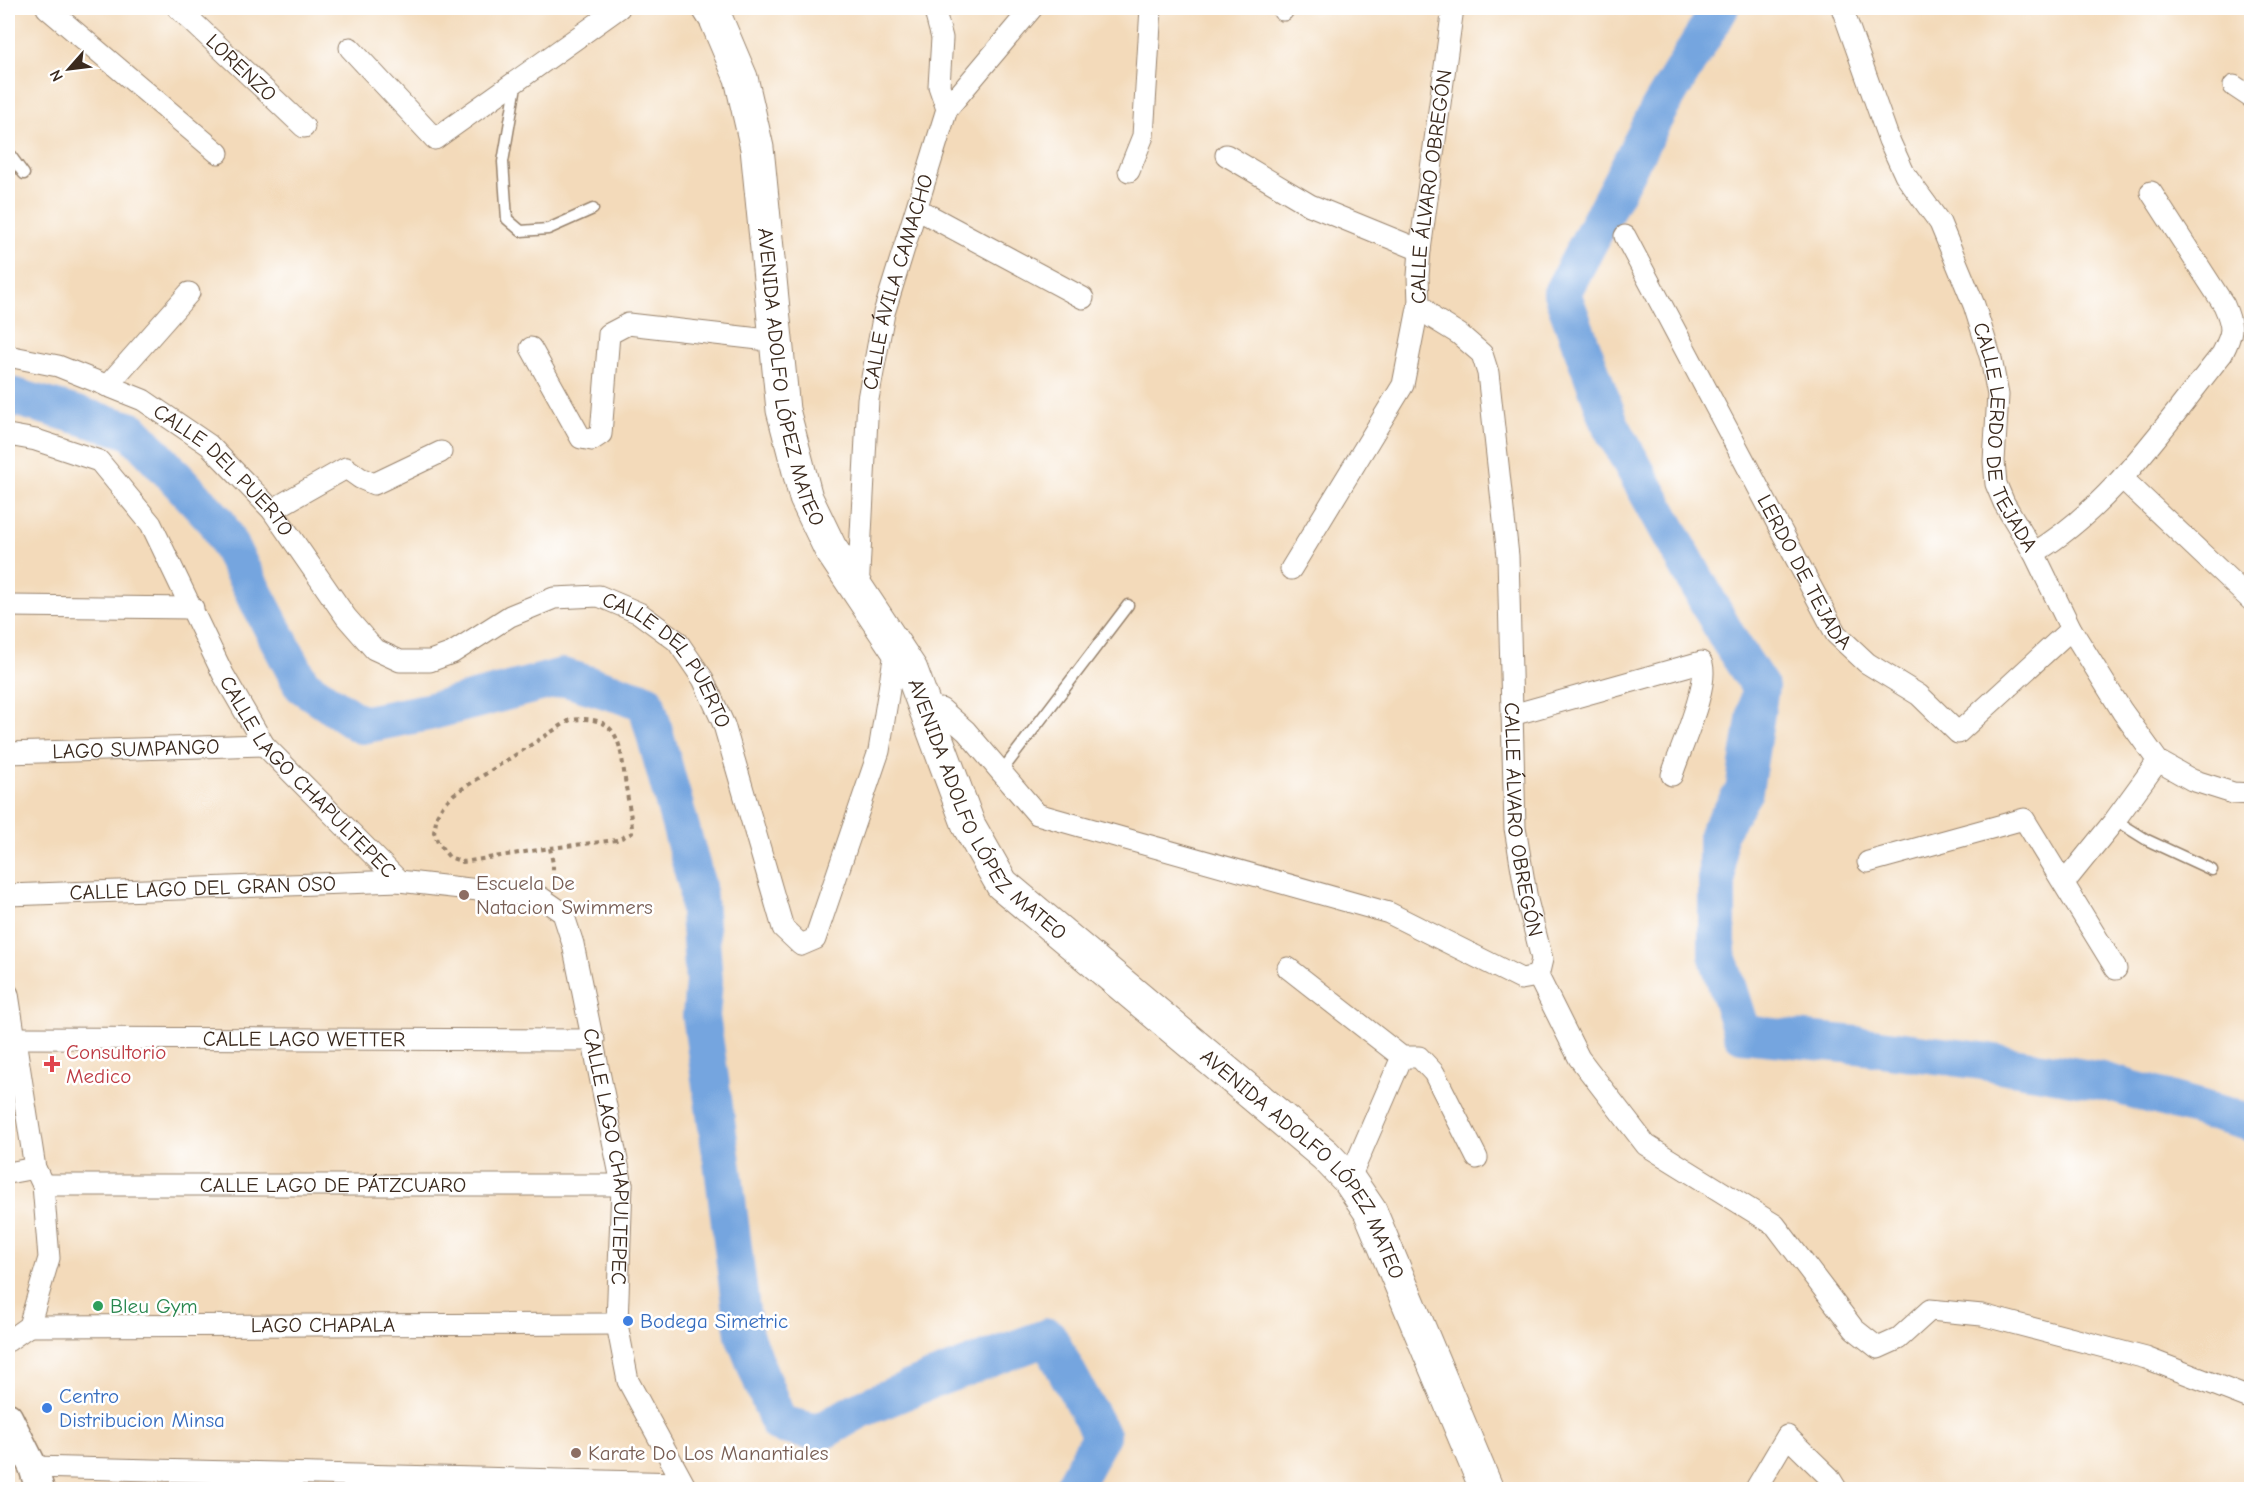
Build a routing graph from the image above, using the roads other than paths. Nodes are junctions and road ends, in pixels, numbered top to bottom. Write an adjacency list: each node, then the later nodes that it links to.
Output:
1 (47, 8): 19 (street)
2 (178, 8): 17 (street, LORENZO)
3 (619, 8): 12 (street)
4 (709, 8): 31 (main road, AVENIDA ADOLFO LÓPEZ MATEO)
5 (922, 8): 13 (street)
6 (934, 8): 13 (street)
7 (1032, 8): 16 (street, CALLE ÁVILA CAMACHO)
8 (1151, 8): 21 (street)
9 (1453, 8): 27 (street, CALLE ÁLVARO OBREGÓN)
10 (1842, 8): 39 (street, CALLE LERDO DE TEJADA)
11 (350, 48): 12 (street)
12 (517, 80): 24 (lane)
13 (939, 86): 16 (street)
14 (2234, 86): 15 (street)
15 (2252, 98)
16 (947, 109): 25 (street, CALLE ÁVILA CAMACHO)
17 (304, 127)
18 (8, 152): 22 (lane)
19 (218, 153)
20 (1226, 155): 27 (street)
21 (1129, 171)
22 (24, 174)
23 (2151, 192): 37 (street)
24 (593, 209)
25 (917, 209): 29 (street); 41 (street, CALLE ÁVILA CAMACHO)
26 (1626, 236): 46 (street, LERDO DE TEJADA)
27 (1420, 249): 30 (street, CALLE ÁLVARO OBREGÓN)
28 (189, 293): 34 (street)
29 (1083, 298)
30 (1419, 303): 40 (street); 49 (street, CALLE ÁLVARO OBREGÓN)
31 (776, 341): 32 (street); 41 (main road, AVENIDA ADOLFO LÓPEZ MATEO)
32 (531, 348)
33 (8, 356): 34 (street, CALLE DEL PUERTO)
34 (107, 386): 38 (street, CALLE DEL PUERTO)
35 (8, 435): 45 (street, CALLE LAGO CHAPULTEPEC)
36 (441, 452): 38 (street)
37 (2122, 478): 39 (street); 42 (street)
38 (272, 510): 47 (street, CALLE DEL PUERTO)
39 (2034, 553): 46 (street, CALLE LERDO DE TEJADA)
40 (1291, 569)
41 (858, 593): 47 (main road, AVENIDA ADOLFO LÓPEZ MATEO)
42 (2252, 601)
43 (1128, 605): 53 (lane)
44 (8, 606): 45 (street)
45 (193, 608): 50 (street, CALLE LAGO CHAPULTEPEC)
46 (2071, 629): 52 (street, CALLE LERDO DE TEJADA)
47 (896, 646): 48 (main road, AVENIDA ADOLFO LÓPEZ MATEO)
48 (926, 712): 53 (street); 72 (main road, AVENIDA ADOLFO LÓPEZ MATEO)
49 (1512, 715): 54 (street); 64 (street, CALLE ÁLVARO OBREGÓN)
50 (264, 745): 51 (street, LAGO SUMPANGO); 59 (street, CALLE LAGO CHAPULTEPEC)
51 (8, 753)
52 (2158, 761): 55 (street, CALLE LERDO DE TEJADA); 56 (street)
53 (1001, 772): 64 (street)
54 (1672, 775)
55 (2252, 794)
56 (2115, 820): 58 (lane); 60 (street)
57 (1868, 862): 60 (street)
58 (2212, 870)
59 (399, 881): 61 (street, CALLE LAGO DEL GRAN OSO); 67 (street, CALLE LAGO CHAPULTEPEC)
60 (2064, 883): 63 (street)
61 (8, 895)
62 (1288, 968): 68 (street)
63 (2116, 969)
64 (1539, 976): 77 (street)
65 (8, 994): 66 (street)
66 (14, 1038): 67 (street, CALLE LAGO WETTER); 71 (street)
67 (594, 1040): 73 (street, CALLE LAGO CHAPULTEPEC)
68 (1402, 1057): 69 (street); 72 (street)
69 (1477, 1158)
70 (8, 1173): 71 (street)
71 (39, 1176): 73 (street, CALLE LAGO DE PÁTZCUARO); 75 (street)
72 (1349, 1180): 81 (main road, AVENIDA ADOLFO LÓPEZ MATEO)
73 (622, 1185): 74 (street, CALLE LAGO CHAPULTEPEC)
74 (616, 1324): 75 (street, LAGO CHAPALA); 80 (street, CALLE LAGO CHAPULTEPEC)
75 (29, 1326): 76 (street)
76 (8, 1341)
77 (2252, 1399)
78 (8, 1417): 79 (main road)
79 (36, 1478): 80 (street)
80 (685, 1486)
81 (1488, 1490)
82 (1755, 1490): 83 (street)
83 (1837, 1490)

